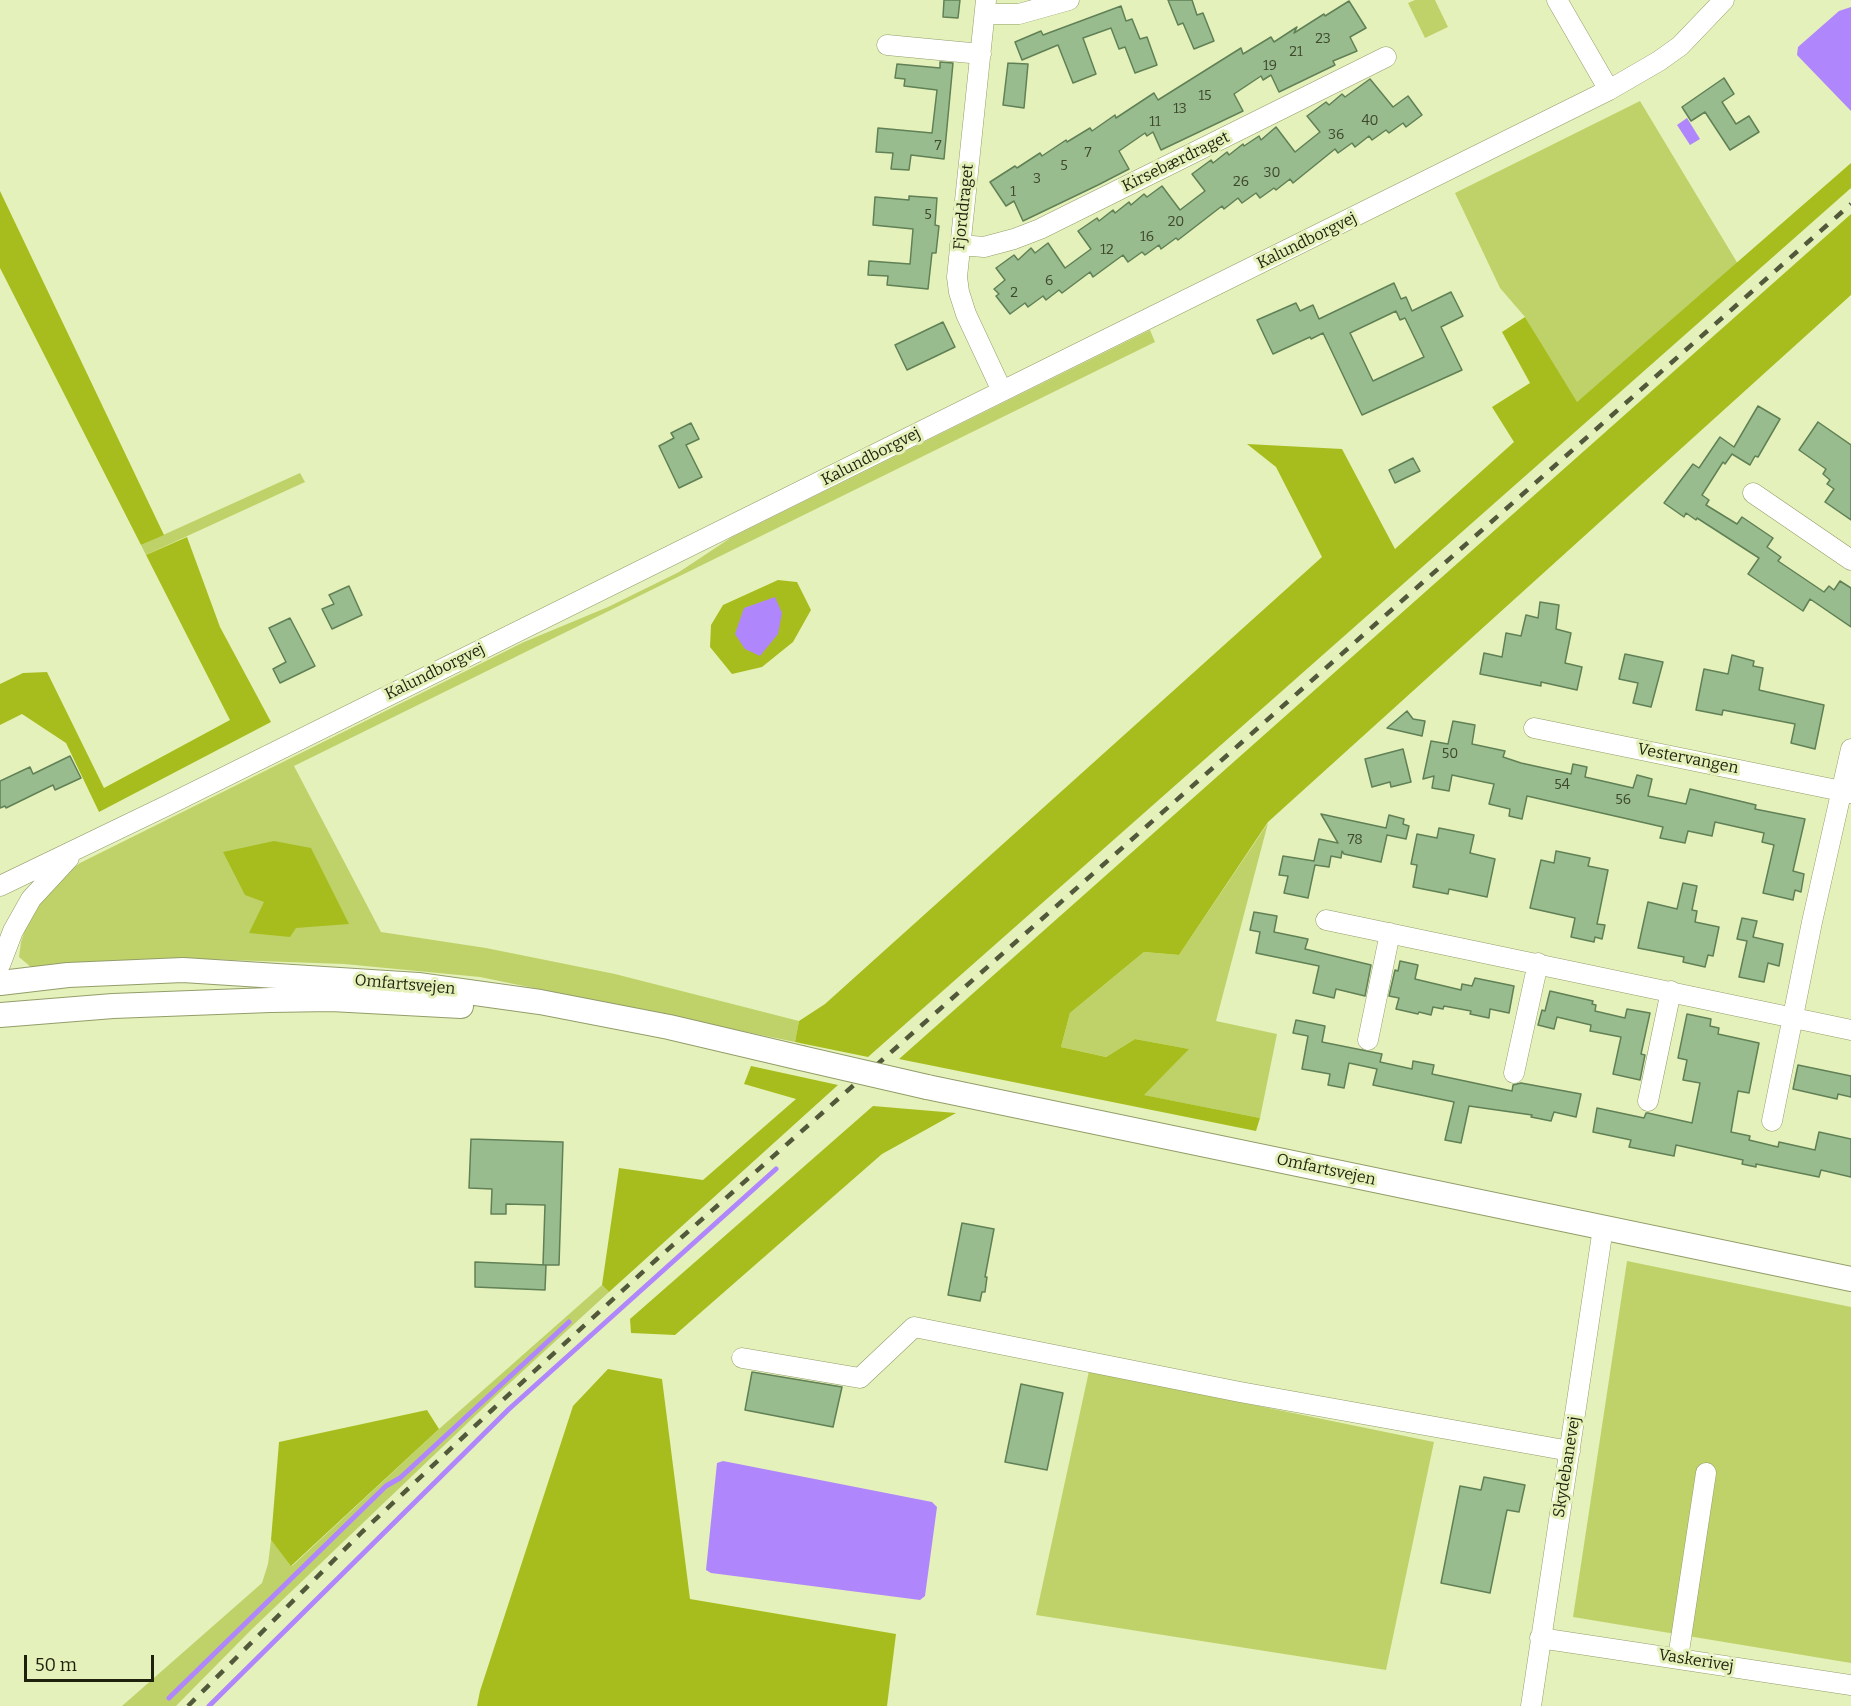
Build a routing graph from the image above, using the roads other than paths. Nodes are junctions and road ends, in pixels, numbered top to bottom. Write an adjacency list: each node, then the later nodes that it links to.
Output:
1 (1069, 0): 4 (street, Fjorddraget)
2 (1557, 0): 8 (street)
3 (1724, 0): 8 (street, Kalundborgvej)
4 (985, 7): 6 (street, Fjorddraget)
5 (887, 45): 6 (street)
6 (981, 54): 9 (street, Fjorddraget)
7 (1386, 57): 9 (street, Kirsebærdraget)
8 (1609, 90): 10 (street, Kalundborgvej)
9 (960, 245): 10 (street, Fjorddraget)
10 (1002, 391): 16 (street, Kalundborgvej)
11 (1753, 493): 12 (street)
12 (1851, 560)
13 (1534, 728): 15 (street, Vestervangen)
14 (1851, 749): 15 (street)
15 (1846, 792): 24 (street)
16 (83, 846): 17 (street, Kalundborgvej); 21 (street)
17 (0, 886)
18 (1326, 920): 19 (street)
19 (1390, 933): 20 (street); 26 (street)
20 (1538, 963): 22 (street); 28 (street)
21 (1, 974): 23 (street); 27 (main road, Omfartsvejen)
22 (1671, 991): 24 (street); 29 (street)
23 (3, 1015): 27 (main road, Omfartsvejen)
24 (1794, 1017): 25 (street); 30 (street)
25 (1851, 1030)
26 (1368, 1040)
27 (801, 1058): 31 (main road, Omfartsvejen, bridge)
28 (1514, 1073)
29 (1648, 1101)
30 (1772, 1121)
31 (1603, 1228): 32 (main road, Omfartsvejen); 34 (street, Skydebanevej)
32 (1851, 1280)
33 (742, 1358): 34 (street)
34 (1570, 1451): 36 (street, Skydebanevej)
35 (1706, 1473): 37 (street)
36 (1540, 1638): 37 (street, Vaskerivej); 39 (street, Skydebanevej)
37 (1677, 1658): 38 (street, Vaskerivej)
38 (1851, 1685)
39 (1531, 1706)

